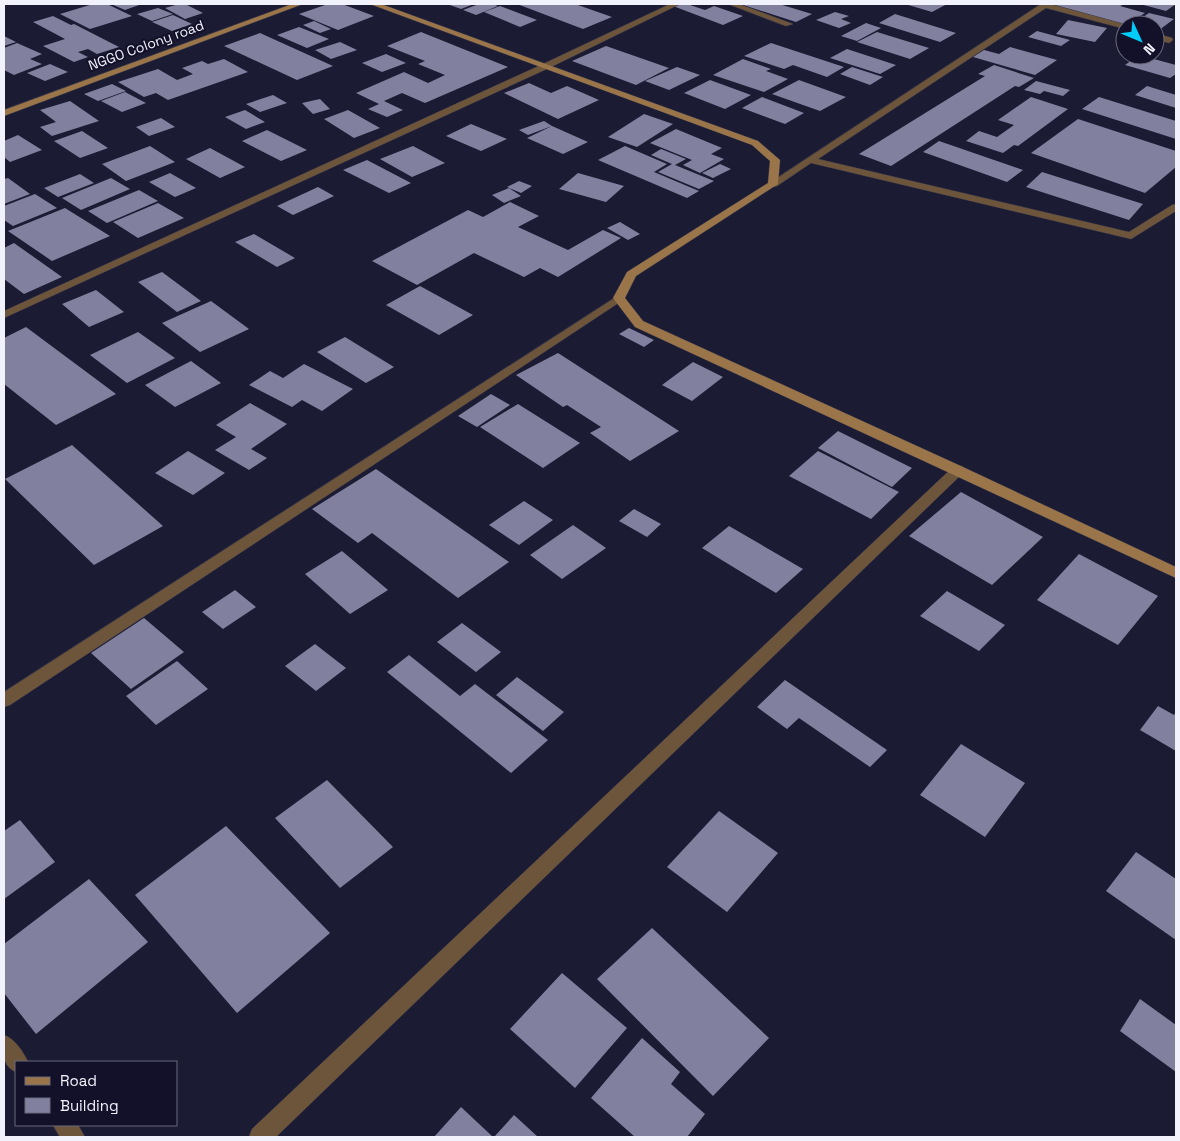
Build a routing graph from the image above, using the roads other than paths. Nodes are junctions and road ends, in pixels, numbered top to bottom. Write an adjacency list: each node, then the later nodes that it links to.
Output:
1 (299, 4): 11 (street, NGGO Colony road)
2 (374, 4): 10 (street)
3 (676, 4): 10 (street)
4 (732, 4): 6 (street)
5 (1046, 4): 7 (street); 12 (street)
6 (789, 24)
7 (1115, 24)
8 (1165, 39): 9 (street)
9 (1169, 40)
10 (546, 66): 13 (street); 16 (street)
11 (4, 113)
12 (810, 160): 13 (street); 14 (street)
13 (774, 184): 15 (street)
14 (1176, 207)
15 (619, 298): 17 (street); 19 (street)
16 (4, 316)
17 (958, 470): 18 (street); 24 (street)
18 (1176, 573)
19 (4, 700)
20 (4, 1045): 21 (street)
21 (16, 1061)
22 (65, 1126): 23 (street)
23 (74, 1137)
24 (260, 1137)

